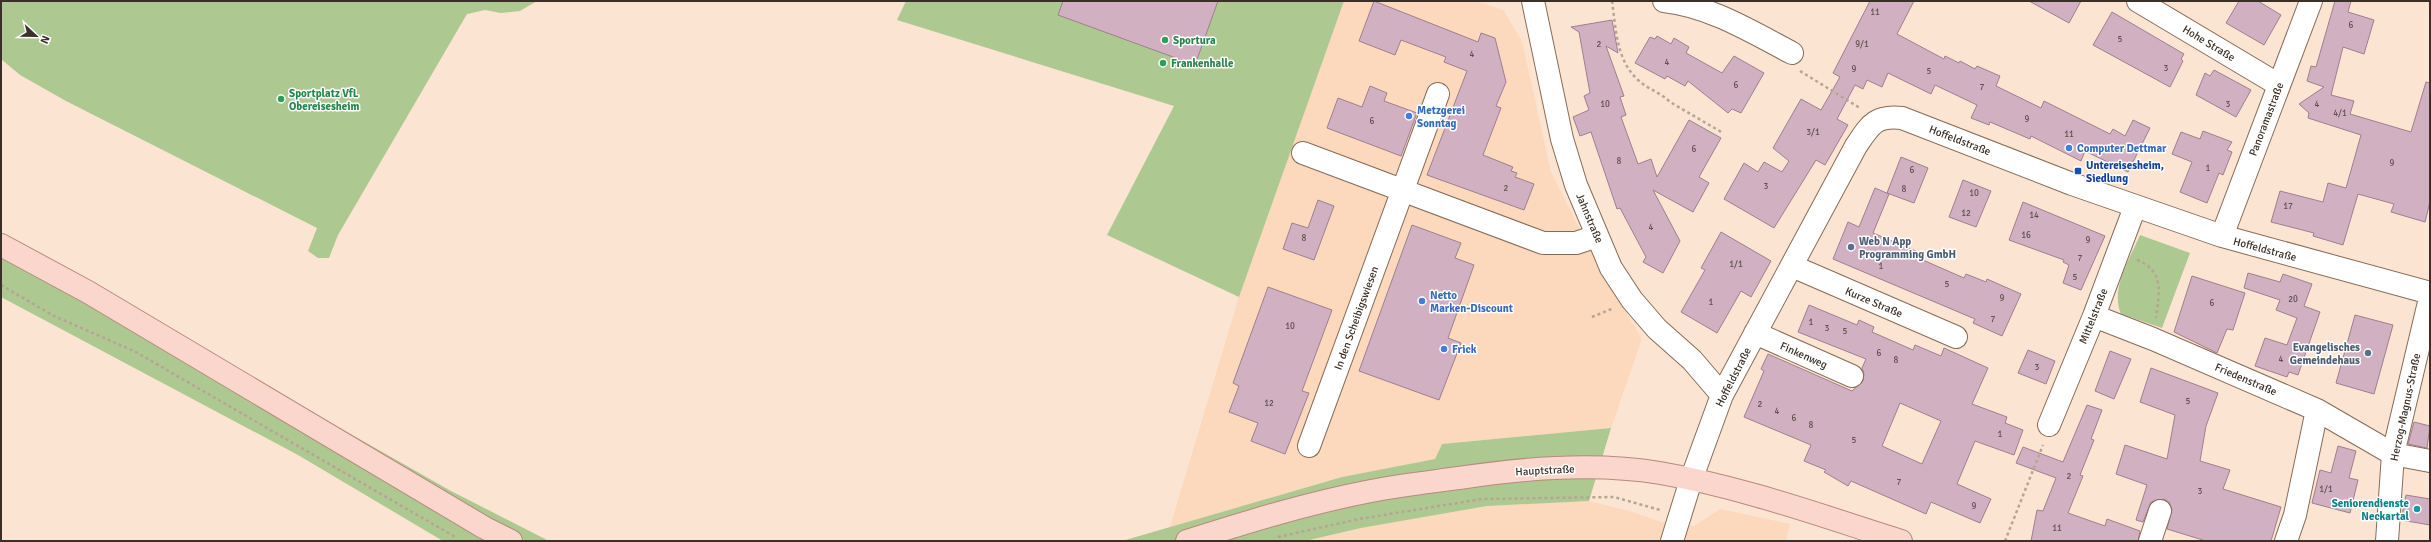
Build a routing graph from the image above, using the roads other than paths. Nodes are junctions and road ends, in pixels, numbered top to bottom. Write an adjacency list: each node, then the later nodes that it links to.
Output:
1 (1533, 1): 11 (street, Jahnstraße)
2 (1664, 1): 5 (street)
3 (2138, 1): 6 (street, Hohe Straße)
4 (2311, 1): 6 (street, Panoramastraße)
5 (1792, 53)
6 (2279, 85): 12 (street, Panoramastraße)
7 (1438, 94): 9 (street, In den Scheibigswiesen)
8 (1303, 153): 9 (street)
9 (1402, 190): 11 (street); 24 (street, In den Scheibigswiesen)
10 (2135, 207): 12 (street, Hoffeldstraße); 14 (street, Hoffeldstraße); 17 (street, Mittelstraße)
11 (1597, 236): 21 (street, Jahnstraße)
12 (2222, 236): 15 (street, Hoffeldstraße)
13 (1, 245): 29 (main road)
14 (1792, 266): 18 (street, Hoffeldstraße); 19 (street, Kurze Straße)
15 (2430, 293)
16 (2430, 298): 25 (street, Herzog-Magnus-Straße)
17 (2094, 316): 22 (street, Friedenstraße); 23 (street, Mittelstraße)
18 (1755, 333): 20 (street, Finkenweg); 21 (street, Hoffeldstraße)
19 (1956, 337)
20 (1852, 376)
21 (1722, 396): 27 (street, Hoffeldstraße)
22 (2317, 410): 25 (street, Friedenstraße); 34 (street)
23 (2049, 425)
24 (1309, 446)
25 (2393, 454): 26 (street, Friedenstraße); 35 (street, Herzog-Magnus-Straße)
26 (2430, 461)
27 (1691, 480): 30 (main road, Hauptstraße); 31 (street, Hoffeldstraße); 32 (main road, Hauptstraße)
28 (2160, 510): 33 (street)
29 (511, 541)
30 (1187, 541)
31 (1672, 541)
32 (1901, 541)
33 (2150, 541)
34 (2286, 541)
35 (2387, 541)

